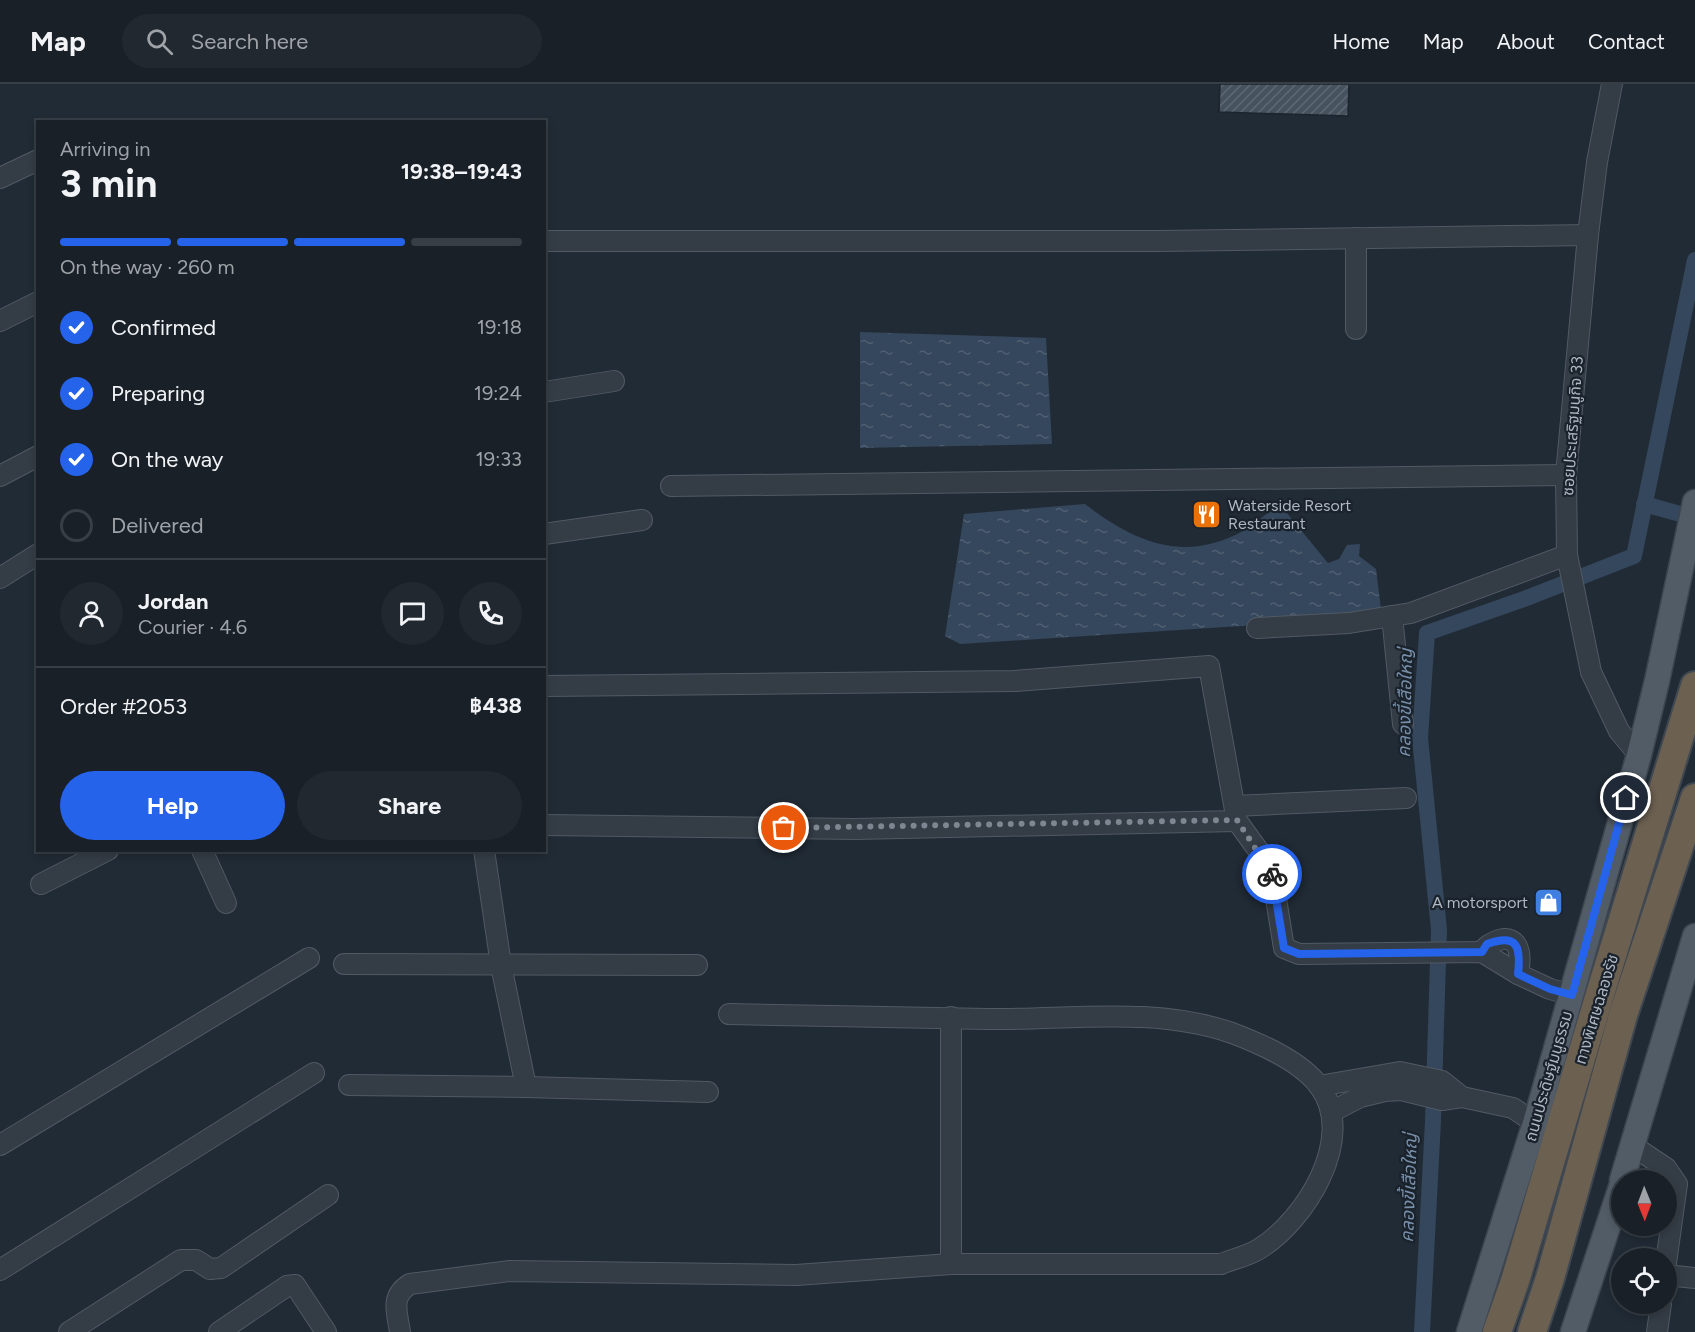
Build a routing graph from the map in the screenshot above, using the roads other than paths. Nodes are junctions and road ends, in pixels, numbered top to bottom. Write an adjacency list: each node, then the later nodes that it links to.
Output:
1 (1612, 84): 4 (street, ซอยประเสริฐมนูกิจ 33)
2 (36, 161): 3 (street)
3 (0, 178)
4 (1588, 235): 5 (street); 13 (street, ซอยประเสริฐมนูกิจ 33)
5 (1356, 238): 6 (street); 9 (street)
6 (546, 241)
7 (36, 303): 8 (street)
8 (0, 321)
9 (1356, 328)
10 (614, 381): 11 (street)
11 (546, 392)
12 (36, 457): 14 (street)
13 (1566, 475): 15 (street); 20 (street, ซอยประเสริฐมนูกิจ 33)
14 (0, 476)
15 (670, 486)
16 (1693, 510): 27 (main road, ถนนประดิษฐ์มนูธรรม)
17 (642, 520): 18 (street)
18 (546, 534)
19 (36, 555): 21 (street)
20 (1567, 555): 22 (street); 27 (street, ซอยประเสริฐมนูกิจ 33)
21 (0, 578)
22 (1392, 616): 23 (street); 26 (street)
23 (1257, 628)
24 (546, 686): 30 (street)
25 (1695, 686): 70 (highway, ทางพิเศษฉลองรัช)
26 (1403, 724)
27 (1639, 754): 42 (main road, ถนนประดิษฐ์มนูธรรม)
28 (1406, 798): 30 (street)
29 (1695, 798): 71 (highway, ทางพิเศษฉลองรัช)
30 (1236, 813): 31 (street); 42 (street)
31 (546, 825)
32 (104, 852): 35 (street)
33 (203, 852): 36 (street)
34 (484, 852): 40 (street)
35 (40, 884)
36 (226, 903)
37 (1695, 936): 54 (main road)
38 (309, 958): 53 (street)
39 (344, 964): 40 (street)
40 (501, 965): 41 (street); 47 (street)
41 (697, 965)
42 (1572, 995): 52 (main road, ถนนประดิษฐ์มนูธรรม)
43 (729, 1014): 44 (street)
44 (951, 1017): 48 (street); 60 (street)
45 (314, 1073): 61 (street)
46 (349, 1085): 47 (street)
47 (526, 1086): 50 (street)
48 (1319, 1086): 49 (street); 51 (street)
49 (1433, 1088): 51 (street); 52 (street)
50 (708, 1092)
51 (1331, 1112): 60 (street)
52 (1535, 1123): 69 (main road, ถนนประดิษฐ์มนูธรรม)
53 (0, 1145)
54 (1633, 1146): 55 (main road); 56 (street)
55 (1626, 1170)
56 (1686, 1185): 59 (street)
57 (328, 1196): 65 (street)
58 (1611, 1216): 72 (main road)
59 (1670, 1248)
60 (951, 1264): 68 (street)
61 (0, 1270)
62 (1677, 1276): 63 (street)
63 (1695, 1278)
64 (1660, 1314): 73 (street)
65 (69, 1332)
66 (219, 1332): 67 (street)
67 (326, 1332)
68 (400, 1332)
69 (1468, 1332)
70 (1497, 1332)
71 (1532, 1332)
72 (1574, 1332)
73 (1657, 1332)

